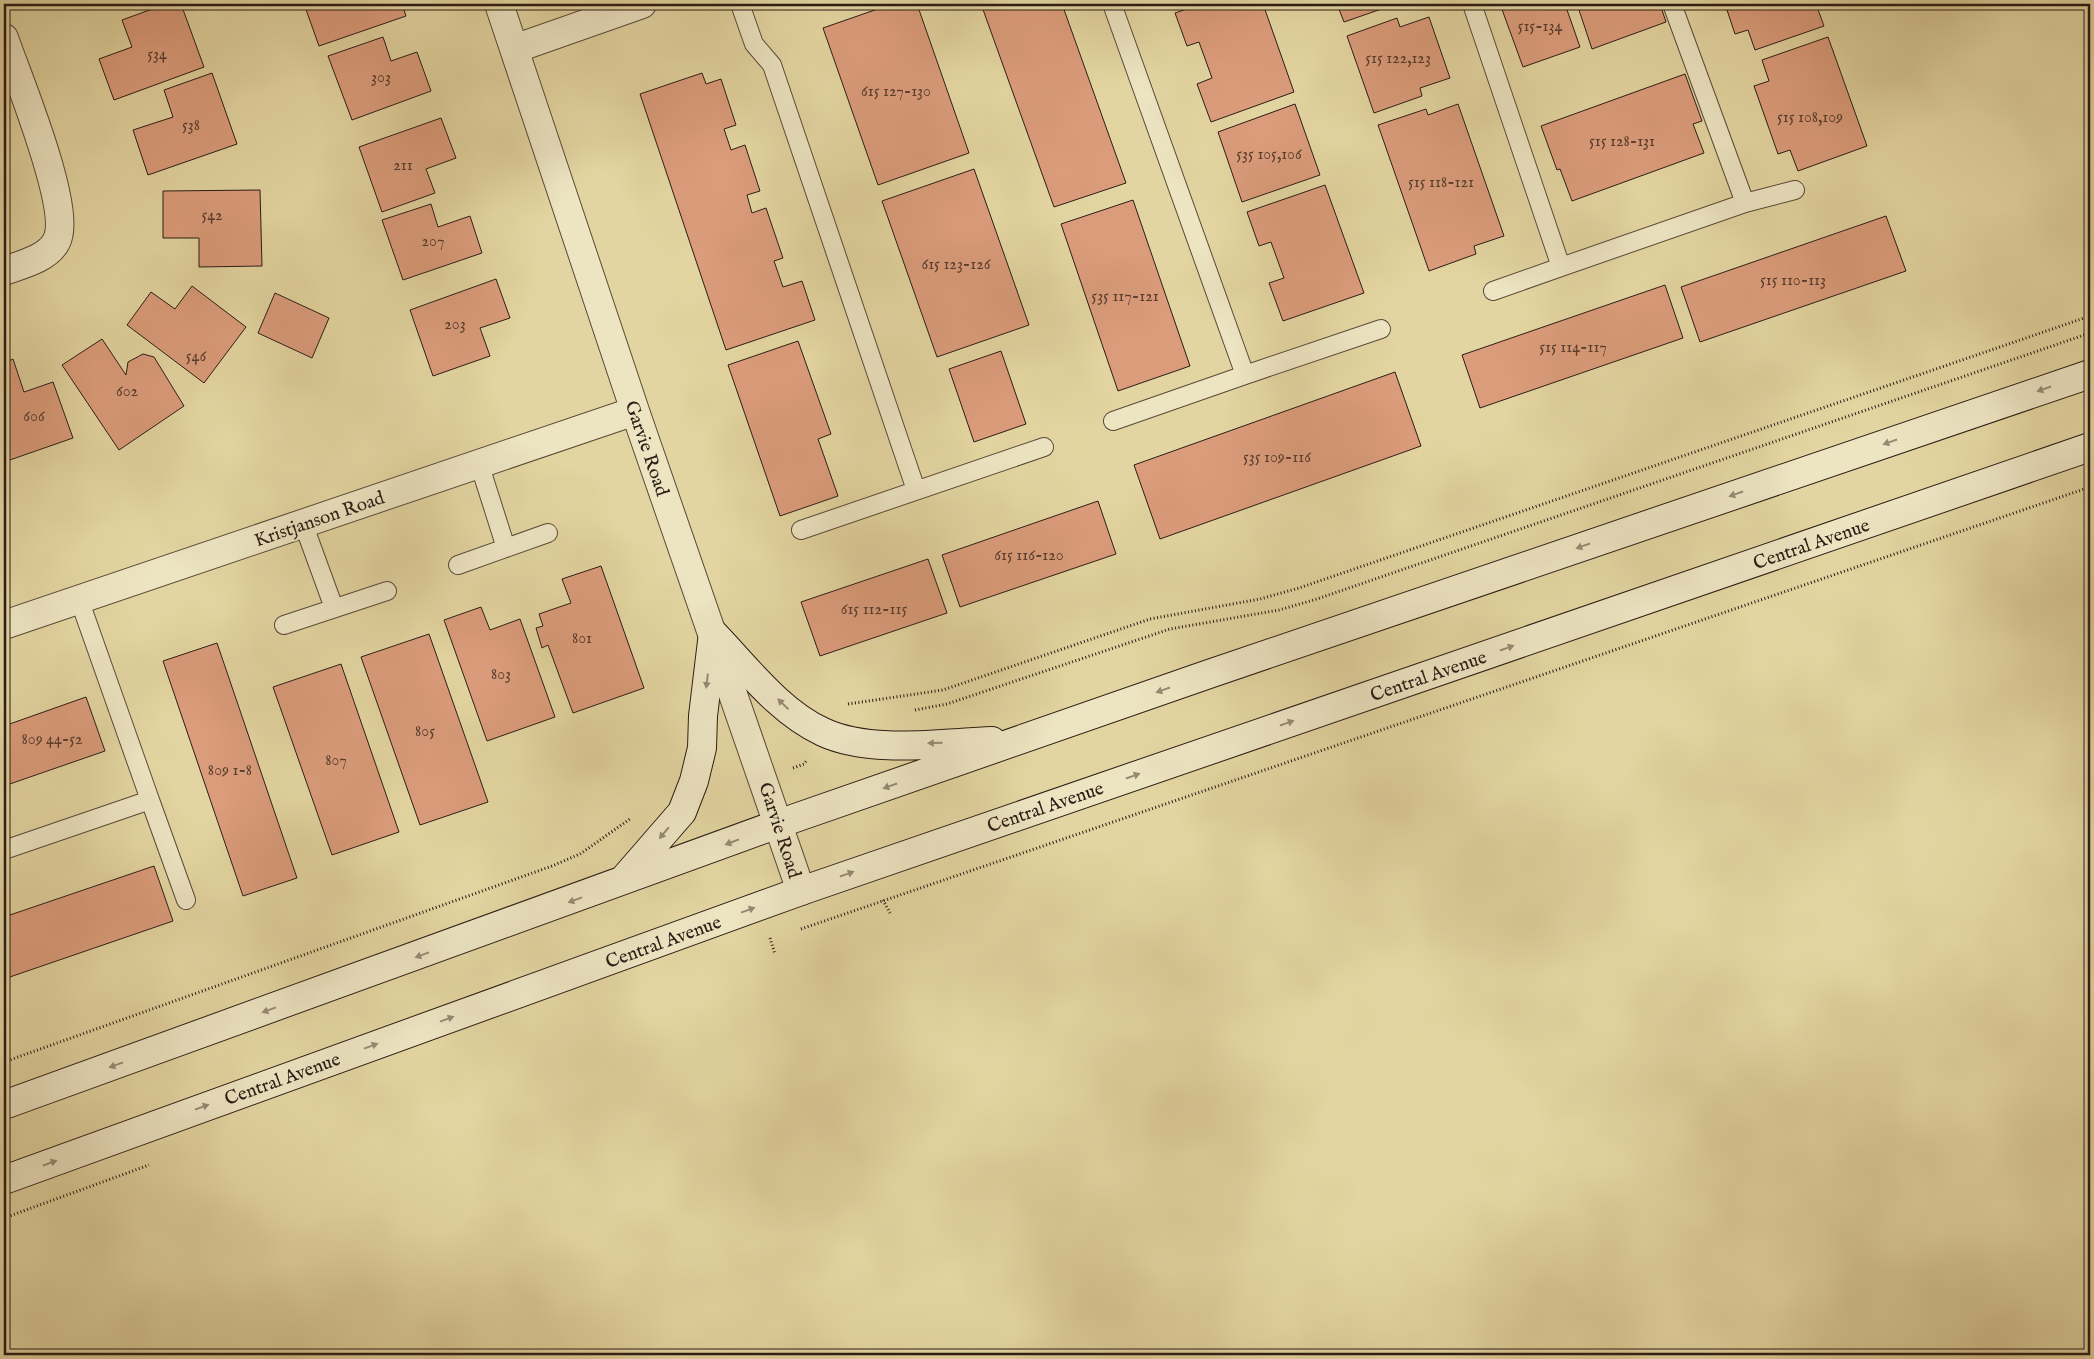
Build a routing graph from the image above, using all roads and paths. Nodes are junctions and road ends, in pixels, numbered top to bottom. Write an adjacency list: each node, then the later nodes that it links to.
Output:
1 (499, 4): 8 (main road, Garvie Road)
2 (642, 4): 8 (main road)
3 (740, 4): 25 (lane)
4 (1112, 4): 18 (lane)
5 (1472, 4): 11 (lane)
6 (1672, 4): 10 (lane)
7 (4, 38): 12 (main road)
8 (514, 49): 19 (main road, Garvie Road)
9 (1795, 190): 10 (lane)
10 (1745, 203): 11 (lane)
11 (1561, 267): 13 (lane)
12 (4, 271)
13 (1493, 291)
14 (2090, 316): 37 (path)
15 (1381, 329): 18 (lane)
16 (2090, 333): 38 (path)
17 (2090, 374): 39 (main road, one-way to 39)
18 (1245, 375): 20 (lane)
19 (635, 411): 23 (main road, Kristjanson Road); 36 (main road, Garvie Road)
20 (1113, 421)
21 (1044, 447): 25 (lane)
22 (2090, 447): 45 (main road, Central Avenue, one-way to 22)
23 (479, 463): 26 (main road, Kristjanson Road); 29 (lane)
24 (2090, 487): 47 (path)
25 (916, 490): 27 (lane)
26 (303, 523): 32 (main road, Kristjanson Road); 33 (lane)
27 (801, 530)
28 (548, 533): 29 (lane)
29 (506, 548): 30 (lane)
30 (458, 565)
31 (387, 591): 33 (lane)
32 (79, 599): 34 (main road, Kristjanson Road); 40 (lane)
33 (334, 608): 35 (lane)
34 (4, 625)
35 (284, 625)
36 (714, 633): 39 (main road, one-way to 36); 42 (main road, Garvie Road); 44 (main road, one-way to 44)
37 (843, 704)
38 (912, 711)
39 (1018, 740): 42 (main road, one-way to 42)
40 (150, 800): 43 (lane); 46 (lane)
41 (635, 814): 50 (path)
42 (778, 824): 44 (main road, one-way to 44); 45 (main road, Garvie Road)
43 (4, 850)
44 (621, 883): 51 (main road, one-way to 51)
45 (801, 890): 53 (main road, Central Avenue, one-way to 45)
46 (186, 900)
47 (798, 930)
48 (780, 936): 49 (path)
49 (761, 943)
50 (4, 1062)
51 (4, 1106)
52 (153, 1164): 54 (path)
53 (4, 1180)
54 (4, 1218)

